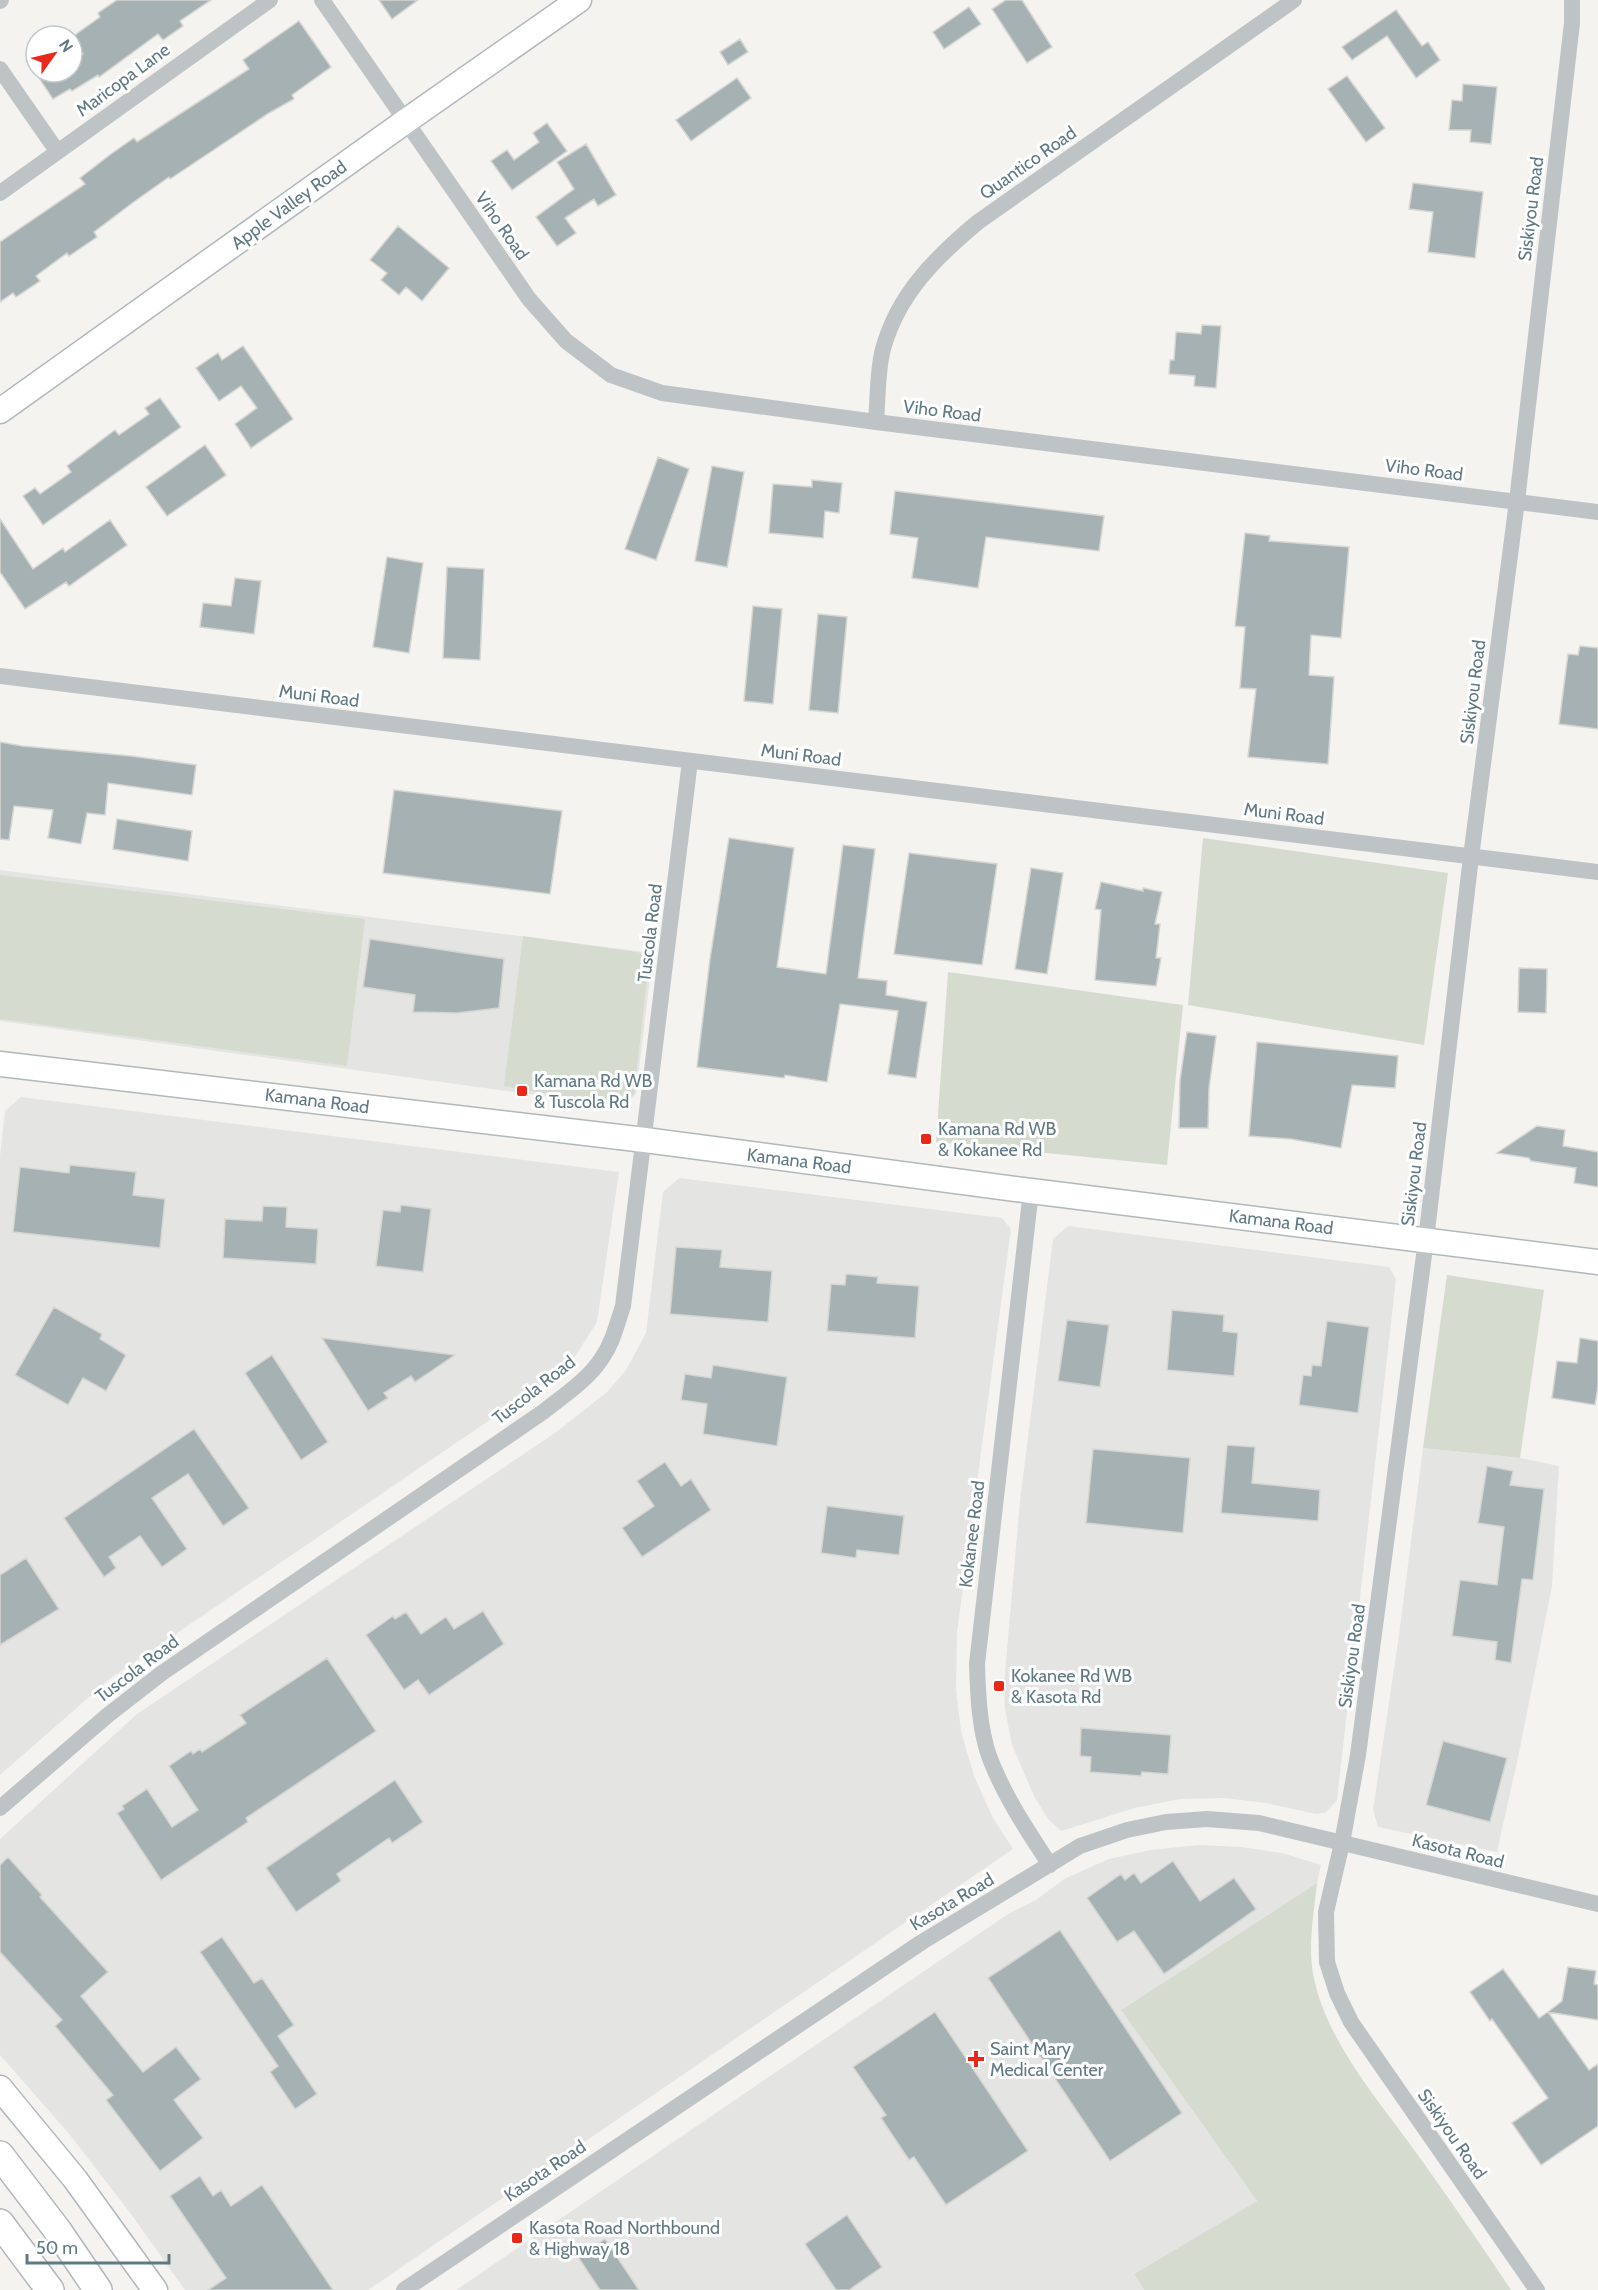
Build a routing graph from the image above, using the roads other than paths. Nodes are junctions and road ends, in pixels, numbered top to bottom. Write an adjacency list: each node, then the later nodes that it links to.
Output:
1 (270, 0): 8 (street, Maricopa Lane)
2 (322, 0): 7 (street, Viho Road)
3 (579, 0): 7 (street, Apple Valley Road)
4 (1294, 0): 11 (street, Quantico Road)
5 (1572, 0): 12 (street, Siskiyou Road)
6 (0, 69): 8 (street)
7 (406, 121): 10 (street, Apple Valley Road); 11 (street, Viho Road)
8 (57, 152): 9 (street, Maricopa Lane)
9 (0, 192)
10 (0, 411)
11 (876, 422): 12 (street, Viho Road)
12 (1517, 501): 13 (street, Viho Road); 16 (street, Siskiyou Road)
13 (1598, 512)
14 (0, 676): 15 (street, Muni Road)
15 (690, 761): 16 (street, Muni Road); 19 (street, Tuscola Road)
16 (1471, 857): 17 (street, Muni Road); 21 (street, Siskiyou Road)
17 (1598, 872)
18 (0, 1064): 19 (street, Kamana Road)
19 (645, 1140): 20 (street, Kamana Road); 23 (street, Tuscola Road)
20 (1031, 1191): 21 (street, Kamana Road); 25 (street, Kokanee Road)
21 (1426, 1240): 22 (street, Kamana Road); 24 (street, Siskiyou Road)
22 (1598, 1262)
23 (0, 1808)
24 (1342, 1843): 25 (street, Kasota Road); 26 (street, Kasota Road); 34 (street, Siskiyou Road)
25 (1050, 1865): 33 (street, Kasota Road)
26 (1598, 1904)
27 (0, 2088): 32 (street)
28 (0, 2155): 31 (main road)
29 (0, 2223): 30 (main road)
30 (50, 2290)
31 (98, 2290)
32 (155, 2290)
33 (404, 2290)
34 (1538, 2290)

